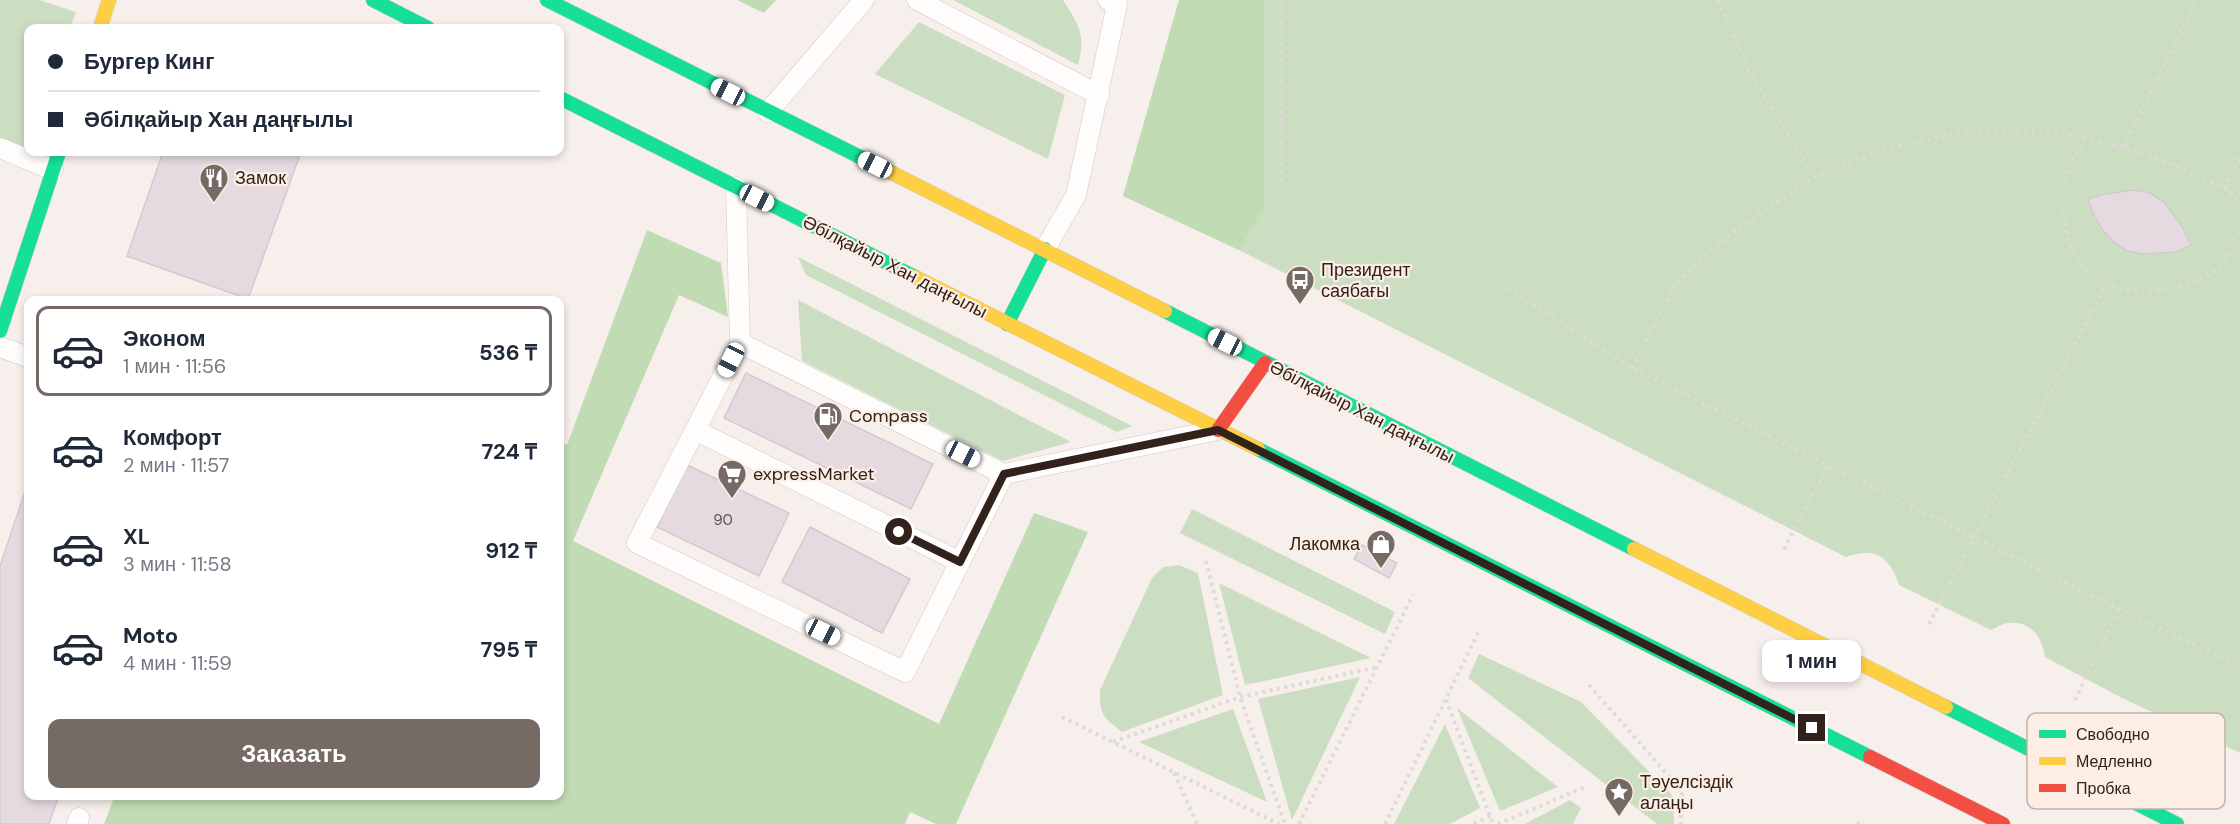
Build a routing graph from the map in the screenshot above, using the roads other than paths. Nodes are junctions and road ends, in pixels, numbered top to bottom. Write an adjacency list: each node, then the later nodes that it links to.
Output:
1 (109, 0): 7 (main road)
2 (373, 0): 8 (main road)
3 (547, 0): 11 (main road, Әбілқайыр Хан даңғылы)
4 (864, 0): 11 (lane)
5 (917, 0): 9 (lane)
6 (1115, 2): 9 (lane)
7 (101, 24)
8 (420, 24)
9 (1099, 95): 17 (lane)
10 (564, 100): 16 (main road, Әбілқайыр Хан даңғылы)
11 (768, 112): 17 (main road, Әбілқайыр Хан даңғылы)
12 (0, 148): 13 (lane)
13 (24, 154)
14 (34, 156): 15 (lane)
15 (56, 161): 19 (main road)
16 (736, 188): 18 (main road, Әбілқайыр Хан даңғылы); 20 (lane)
17 (1045, 249): 18 (main road); 23 (main road, Әбілқайыр Хан даңғылы)
18 (1007, 324): 25 (main road, Әбілқайыр Хан даңғылы)
19 (0, 331)
20 (740, 343): 24 (lane); 26 (lane)
21 (0, 346): 22 (lane)
22 (24, 355)
23 (1265, 363): 25 (main road); 28 (main road, Әбілқайыр Хан даңғылы)
24 (695, 430): 27 (lane); 27 (lane)
25 (1218, 430): 26 (lane); 30 (main road, Әбілқайыр Хан даңғылы)
26 (1004, 474): 27 (lane)
27 (960, 562)
28 (2027, 748)
29 (2147, 809): 31 (main road, Әбілқайыр Хан даңғылы)
30 (2002, 824)
31 (2177, 824)

